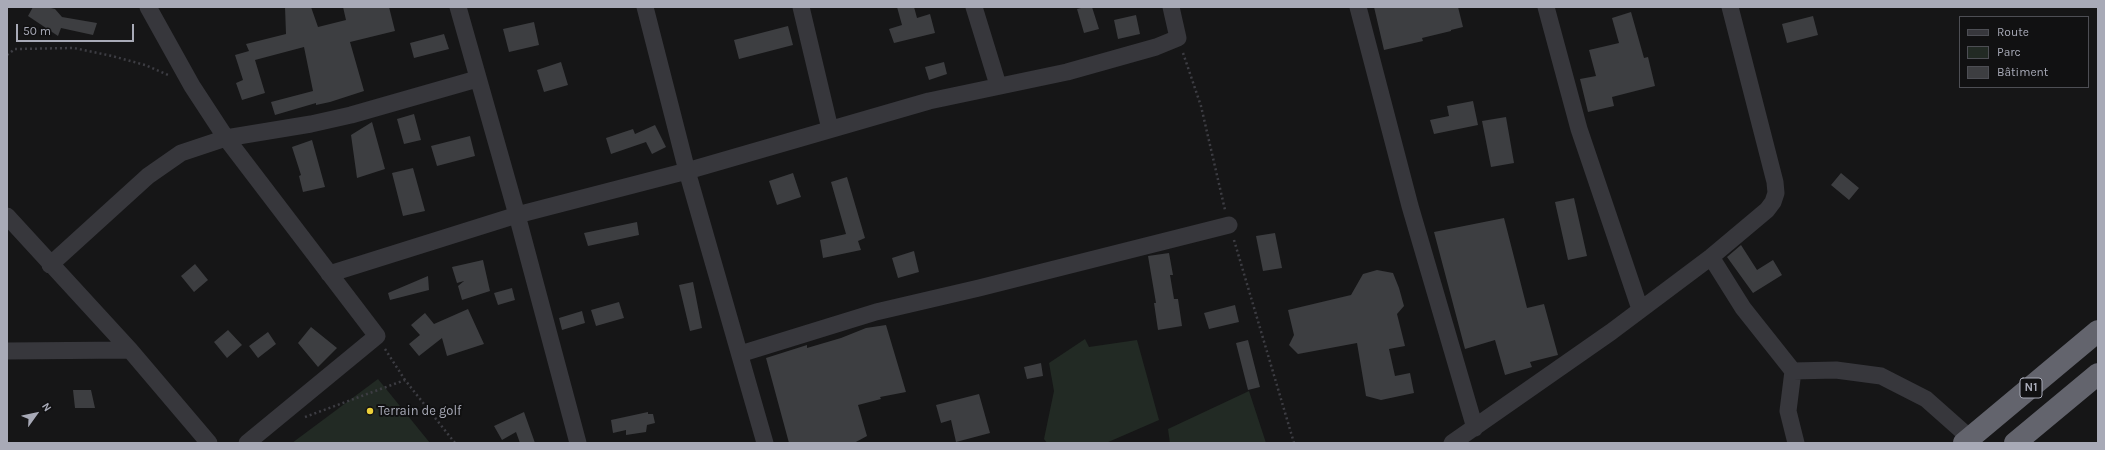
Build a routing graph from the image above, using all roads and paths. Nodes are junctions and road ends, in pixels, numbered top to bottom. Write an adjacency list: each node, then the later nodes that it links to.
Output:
1 (148, 7): 14 (street)
2 (458, 7): 12 (street)
3 (645, 7): 17 (street)
4 (801, 7): 15 (street)
5 (974, 7): 13 (street)
6 (1171, 7): 10 (street)
7 (1358, 7): 34 (street)
8 (1546, 7): 24 (street)
9 (1730, 7): 21 (street)
10 (1178, 38): 13 (street); 20 (path)
11 (7, 55): 14 (path)
12 (477, 79): 16 (street); 18 (street)
13 (998, 85): 15 (street)
14 (192, 86): 16 (street)
15 (830, 129): 17 (street)
16 (226, 138): 22 (street); 23 (street)
17 (687, 171): 18 (street); 29 (street)
18 (517, 215): 23 (street); 39 (street)
19 (7, 216): 22 (street)
20 (1229, 225): 29 (street); 41 (path)
21 (1711, 257): 24 (street); 30 (street)
22 (50, 265): 27 (street)
23 (329, 274): 26 (street)
24 (1640, 310): 34 (street)
25 (2098, 331): 35 (highway, N1)
26 (377, 336): 32 (path); 37 (street)
27 (130, 350): 28 (street); 36 (street)
28 (7, 351)
29 (740, 354): 40 (street)
30 (1793, 371): 35 (street); 43 (street)
31 (2098, 374): 44 (highway, N1)
32 (404, 380): 33 (path); 38 (path)
33 (303, 418)
34 (1475, 428): 42 (street)
35 (1967, 440)
36 (209, 443)
37 (247, 443)
38 (455, 443)
39 (578, 443)
40 (765, 443)
41 (1294, 443)
42 (1452, 443)
43 (1796, 443)
44 (2015, 443)

